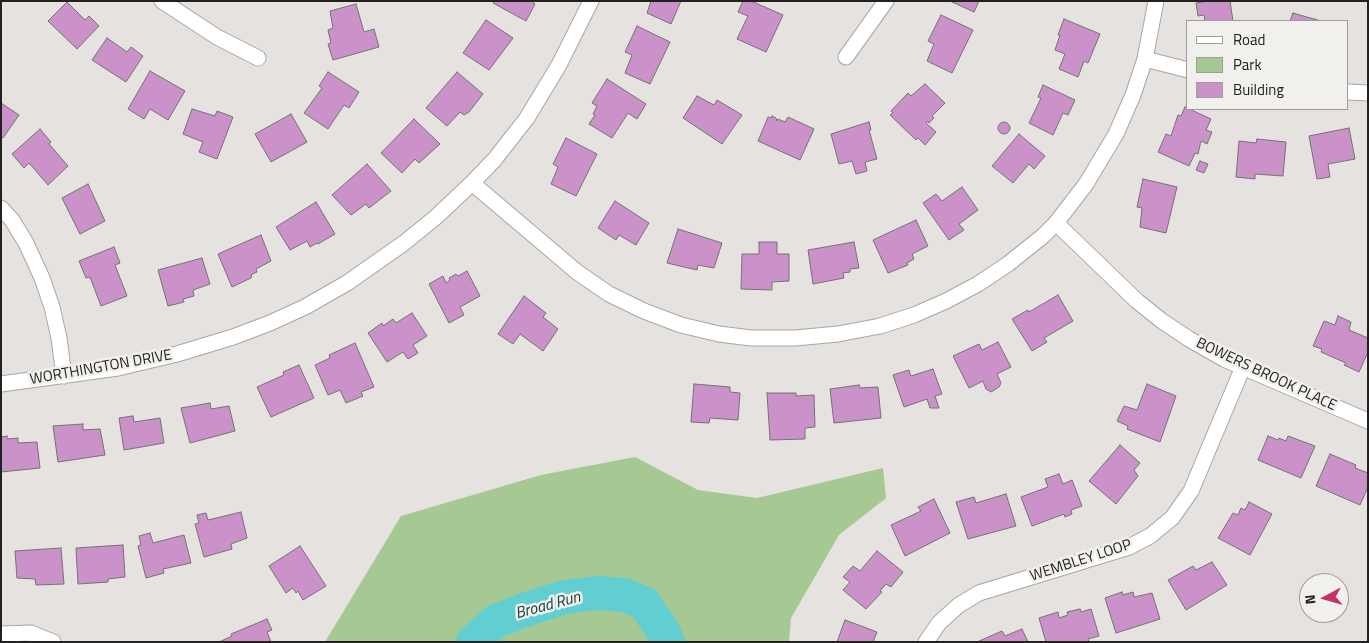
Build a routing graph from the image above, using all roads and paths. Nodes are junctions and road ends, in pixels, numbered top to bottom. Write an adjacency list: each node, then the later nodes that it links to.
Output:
1 (162, 1): 6 (street)
2 (591, 1): 11 (street, WORTHINGTON DRIVE)
3 (886, 1): 5 (street)
4 (1156, 1): 7 (street)
5 (846, 56)
6 (258, 58)
7 (1145, 59): 8 (street); 13 (street)
8 (1186, 69)
9 (1349, 92): 10 (street)
10 (1368, 93)
11 (472, 183): 13 (street); 15 (street, WORTHINGTON DRIVE)
12 (1, 208): 15 (street)
13 (1056, 223): 14 (street, BOWERS BROOK PLACE)
14 (1242, 367): 17 (street, BOWERS BROOK PLACE); 20 (street, WEMBLEY LOOP)
15 (64, 376): 16 (street, WORTHINGTON DRIVE)
16 (1, 384)
17 (1368, 421)
18 (1, 634): 19 (street)
19 (53, 642)
20 (926, 642)

